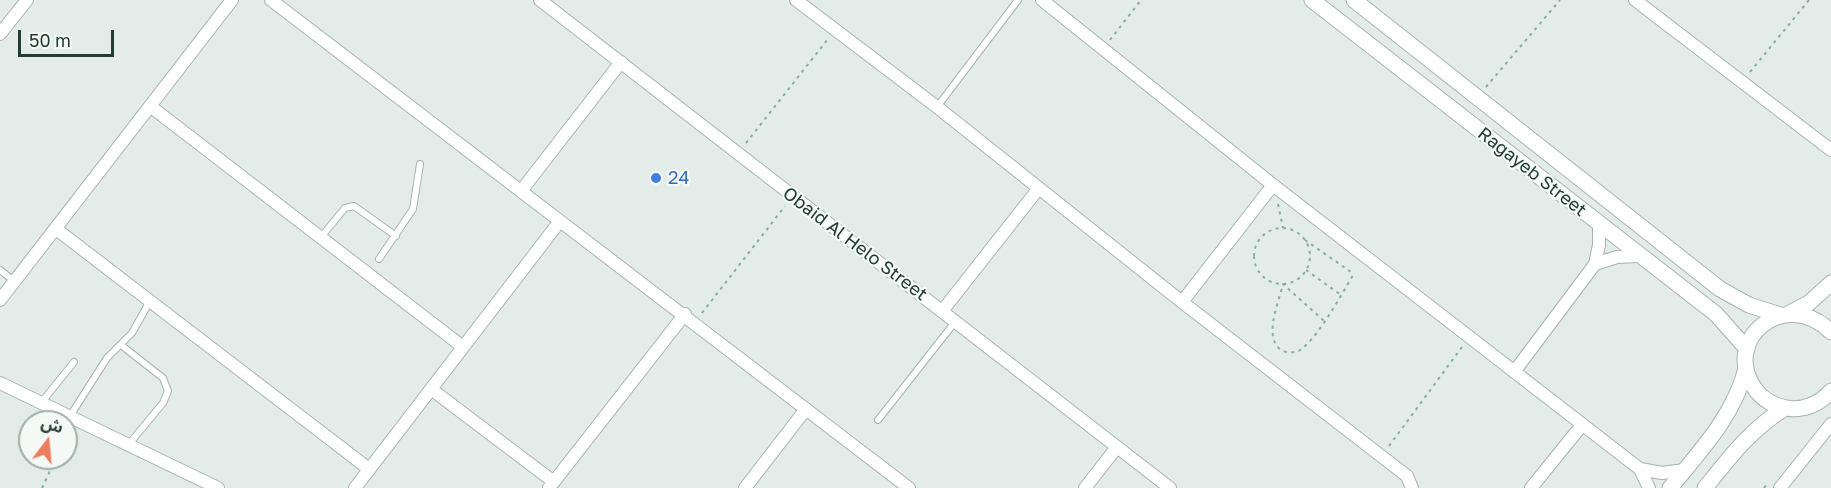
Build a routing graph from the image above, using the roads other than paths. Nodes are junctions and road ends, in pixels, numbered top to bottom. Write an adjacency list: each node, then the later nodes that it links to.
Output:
1 (27, 0): 11 (street)
2 (232, 0): 13 (street)
3 (271, 0): 19 (street)
4 (540, 0): 12 (street, Obaid Al Helo Street)
5 (796, 0): 14 (street)
6 (1018, 0): 14 (lane)
7 (1042, 0): 17 (street)
8 (1312, 0): 21 (street, Ragayeb Street)
9 (1354, 0): 35 (street, Ragayeb Street)
10 (1635, 0): 15 (street)
11 (0, 34)
12 (621, 62): 19 (street); 34 (street, Obaid Al Helo Street)
13 (150, 106): 22 (street); 24 (street)
14 (937, 107): 18 (street)
15 (1831, 150)
16 (420, 164): 23 (lane)
17 (1273, 184): 33 (street); 44 (street)
18 (1039, 188): 33 (street); 34 (street)
19 (521, 191): 20 (street)
20 (560, 221): 36 (street); 40 (street)
21 (1599, 224): 25 (street, Ragayeb Street); 27 (street)
22 (56, 229): 29 (street); 32 (street)
23 (396, 236): 24 (lane); 26 (lane)
24 (321, 238): 40 (street)
25 (1639, 256): 27 (street); 41 (street, Ragayeb Street)
26 (379, 259)
27 (1595, 264): 44 (street)
28 (0, 270): 29 (lane)
29 (14, 281): 31 (street)
30 (1831, 283): 35 (street)
31 (0, 300)
32 (150, 301): 39 (lane); 61 (street)
33 (1182, 302): 59 (street)
34 (943, 310): 37 (street, Obaid Al Helo Street)
35 (1784, 315): 38 (street, Ragayeb Street); 41 (street)
36 (689, 318): 50 (street); 63 (street)
37 (955, 321): 54 (lane); 58 (street, Obaid Al Helo Street)
38 (1831, 332)
39 (121, 345): 52 (lane); 57 (lane)
40 (463, 347): 46 (street)
41 (1747, 349): 43 (street)
42 (74, 362): 48 (lane)
43 (1746, 369): 49 (street); 62 (street)
44 (1514, 372): 56 (street)
45 (0, 383): 48 (street)
46 (430, 389): 61 (street); 63 (street)
47 (1831, 391): 49 (street)
48 (41, 403): 51 (street)
49 (1785, 408): 75 (street)
50 (806, 409): 66 (street); 67 (street)
51 (57, 410)
52 (74, 410)
53 (78, 420): 57 (street)
54 (878, 420)
55 (1831, 424): 76 (street)
56 (1582, 425): 60 (street); 72 (street)
57 (129, 444): 64 (street)
58 (1117, 447): 68 (street); 69 (street, Obaid Al Helo Street)
59 (1386, 460): 70 (street); 71 (street)
60 (1640, 469): 62 (street); 73 (street)
61 (369, 470): 65 (street)
62 (1685, 470): 74 (street)
63 (552, 485)
64 (218, 488)
65 (355, 488)
66 (746, 488)
67 (909, 488)
68 (1085, 488)
69 (1170, 488)
70 (1407, 488)
71 (1412, 488)
72 (1531, 488)
73 (1649, 488)
74 (1670, 488)
75 (1705, 488)
76 (1780, 488)

